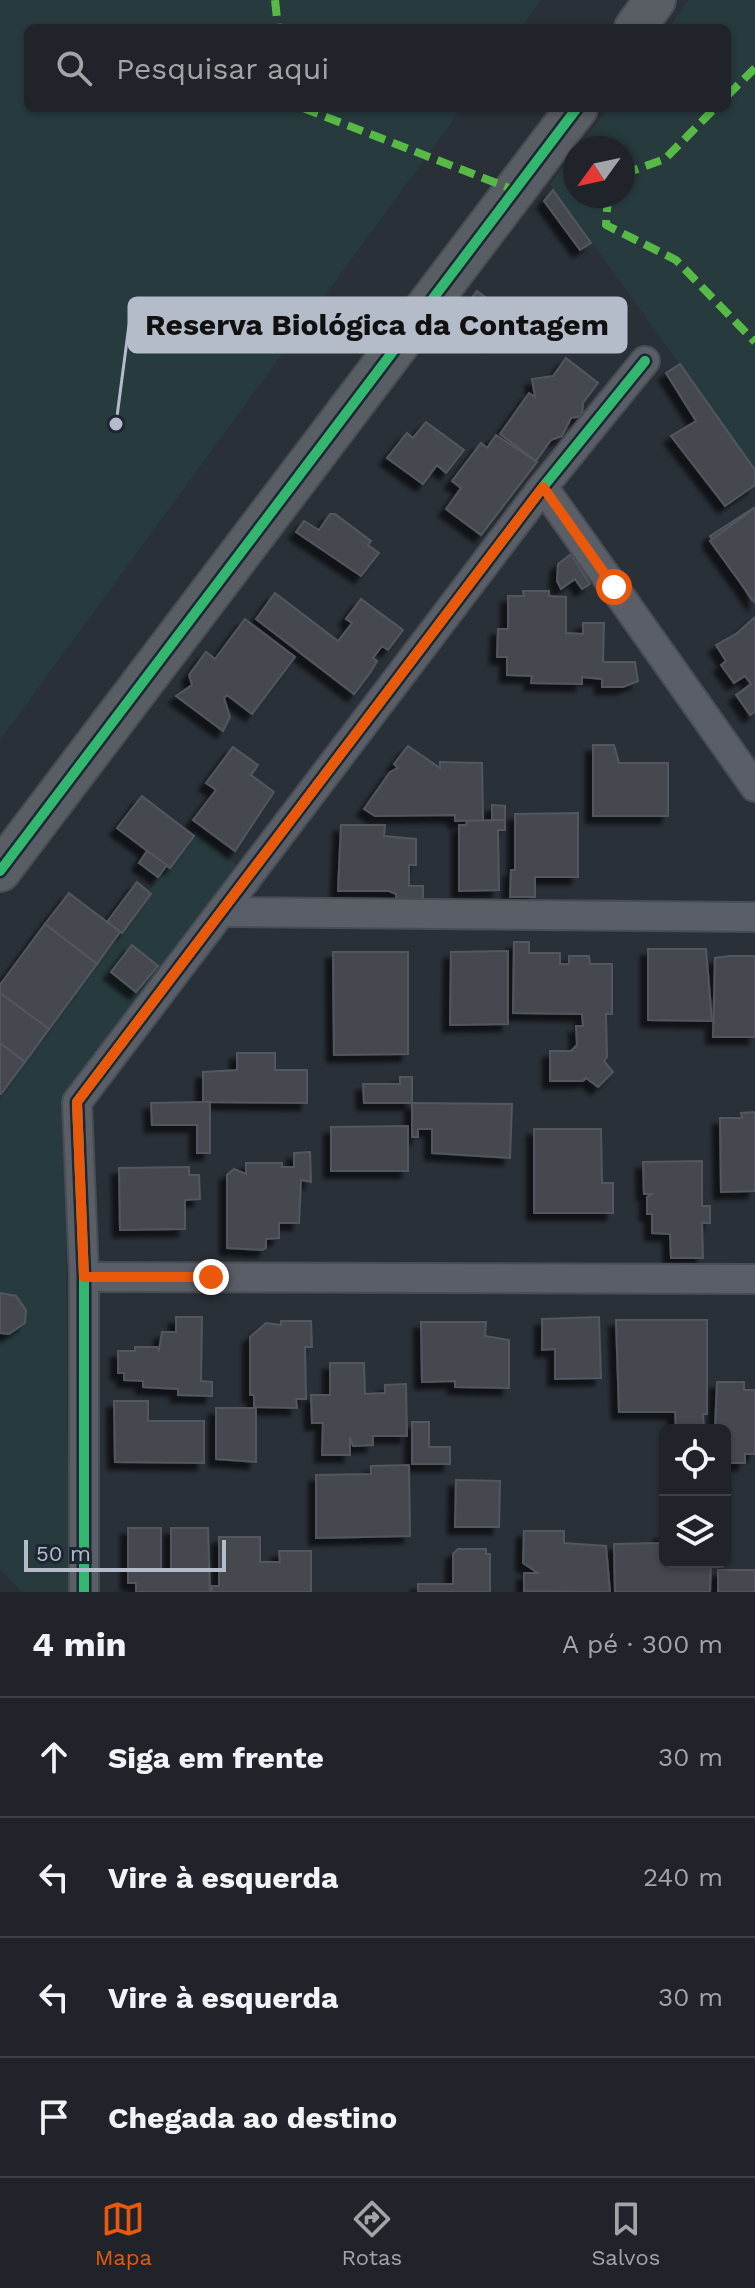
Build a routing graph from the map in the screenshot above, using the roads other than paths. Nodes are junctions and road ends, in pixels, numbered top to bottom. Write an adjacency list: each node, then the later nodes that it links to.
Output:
1 (655, 0): 2 (street)
2 (638, 24)
3 (574, 112): 7 (street)
4 (645, 361): 5 (street)
5 (543, 487): 6 (street); 8 (street)
6 (755, 787)
7 (0, 871)
8 (223, 912): 9 (street); 10 (street)
9 (755, 917)
10 (84, 1277): 11 (street); 12 (street)
11 (755, 1279)
12 (84, 1592)

